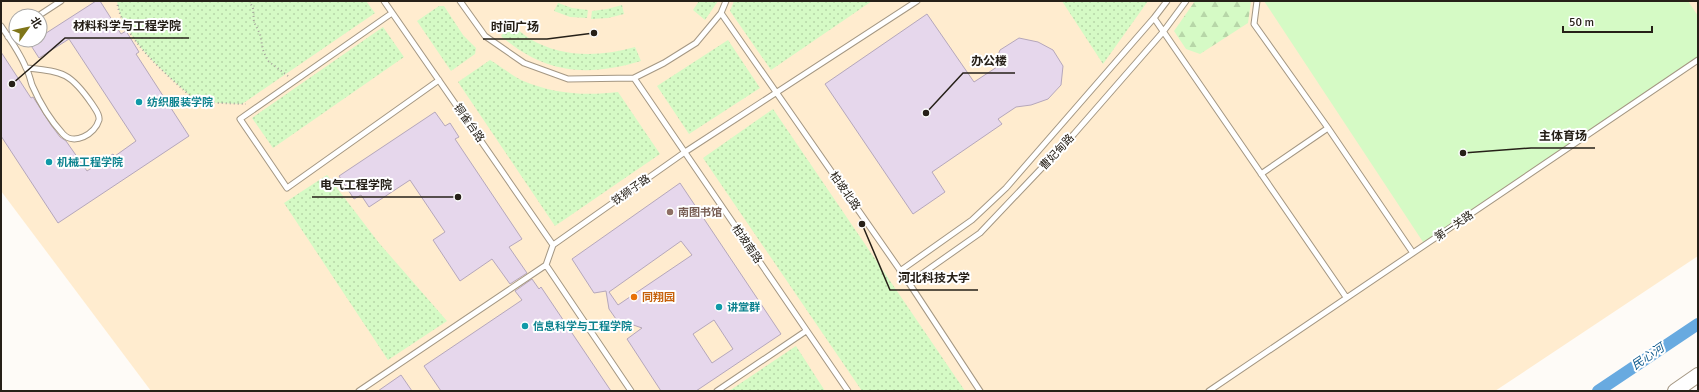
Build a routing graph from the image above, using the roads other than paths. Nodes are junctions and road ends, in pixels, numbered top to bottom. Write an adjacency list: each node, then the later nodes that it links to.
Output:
1 (60, 1): 9 (lane)
2 (384, 1): 10 (lane, 铜雀台路)
3 (460, 1): 19 (lane)
4 (726, 1): 11 (lane)
5 (917, 1): 21 (lane, 铁狮子路)
6 (1166, 1): 12 (lane, 曹妃甸路)
7 (1186, 1): 14 (lane, 曹妃甸路)
8 (1257, 1): 22 (lane)
9 (48, 9)
10 (392, 13): 20 (lane, 铜雀台路); 20 (lane)
11 (721, 13): 19 (lane); 21 (lane, 柏坡北路)
12 (1154, 18): 14 (lane); 28 (lane, 曹妃甸路)
13 (1, 26): 15 (lane)
14 (1163, 32): 24 (lane); 29 (lane, 曹妃甸路)
15 (8, 36)
16 (15, 48): 18 (lane)
17 (1698, 60): 26 (lane, 第一关路)
18 (27, 68): 18 (lane)
19 (634, 78): 23 (lane, 柏坡南路)
20 (439, 80): 25 (lane, 铜雀台路)
21 (777, 92): 23 (lane, 铁狮子路); 28 (lane, 柏坡北路)
22 (1328, 128): 24 (lane); 26 (lane)
23 (685, 152): 25 (lane, 铁狮子路); 31 (lane, 柏坡南路)
24 (1262, 174): 30 (lane)
25 (553, 245): 27 (lane)
26 (1413, 253): 30 (lane, 第一关路)
27 (546, 265): 33 (lane); 34 (lane)
28 (900, 271): 29 (lane, 柏坡北路)
29 (909, 283): 37 (lane, 柏坡北路)
30 (1346, 298): 38 (lane, 第一关路)
31 (806, 331): 35 (lane); 36 (lane, 柏坡南路)
32 (1698, 375): 39 (main road)
33 (359, 391)
34 (631, 391)
35 (716, 391)
36 (848, 391)
37 (980, 391)
38 (1209, 391)
39 (1674, 391)

